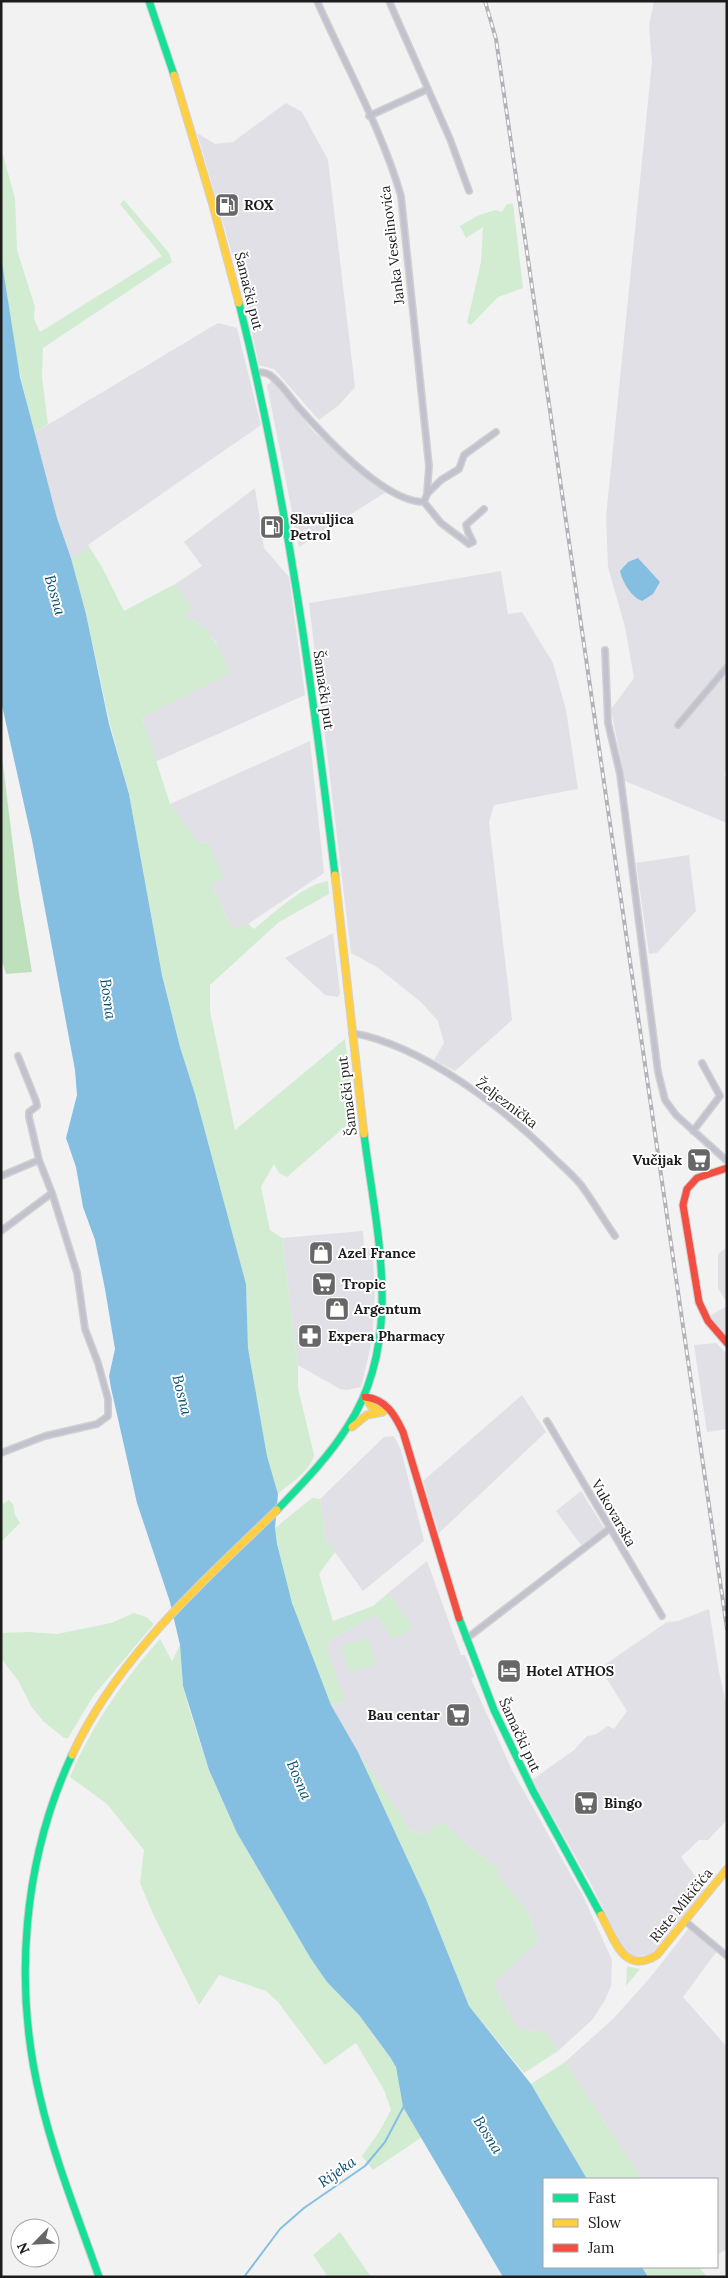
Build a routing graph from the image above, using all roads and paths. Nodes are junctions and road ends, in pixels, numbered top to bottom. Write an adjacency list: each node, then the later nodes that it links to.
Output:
1 (149, 1): 7 (main road, Šamački put)
2 (317, 1): 5 (street, Janka Veselinovića)
3 (389, 1): 4 (street)
4 (428, 89): 5 (street); 6 (street)
5 (369, 116): 9 (street, Janka Veselinovića)
6 (469, 191)
7 (255, 372): 10 (street); 15 (main road, Šamački put)
8 (496, 432): 9 (street)
9 (427, 494): 10 (street, Janka Veselinovića)
10 (424, 502): 11 (street)
11 (484, 509)
12 (605, 650): 18 (street)
13 (727, 667): 14 (street)
14 (678, 725)
15 (352, 1033): 25 (street, Željeznička); 27 (main road, Šamački put)
16 (18, 1056): 19 (street)
17 (702, 1063): 18 (street)
18 (693, 1131): 20 (street)
19 (40, 1160): 22 (street); 23 (street)
20 (727, 1161)
21 (727, 1168): 26 (main road)
22 (1, 1176)
23 (52, 1193): 24 (street); 32 (street)
24 (1, 1231)
25 (614, 1236)
26 (727, 1343)
27 (365, 1396): 28 (main road); 29 (main road, Šamački put); 31 (main road)
28 (383, 1412): 29 (main road); 31 (main road)
29 (398, 1421): 35 (main road, Šamački put)
30 (547, 1421): 33 (street, Vukovarska)
31 (346, 1431): 40 (main road)
32 (1, 1454)
33 (610, 1529): 34 (street, Vukovarska); 35 (street)
34 (662, 1616)
35 (466, 1639): 38 (main road, Šamački put)
36 (727, 1869): 37 (main road, Riste Mikičića)
37 (685, 1921): 38 (main road, Riste Mikičića); 39 (street)
38 (612, 1934)
39 (727, 1956)
40 (99, 2277)

